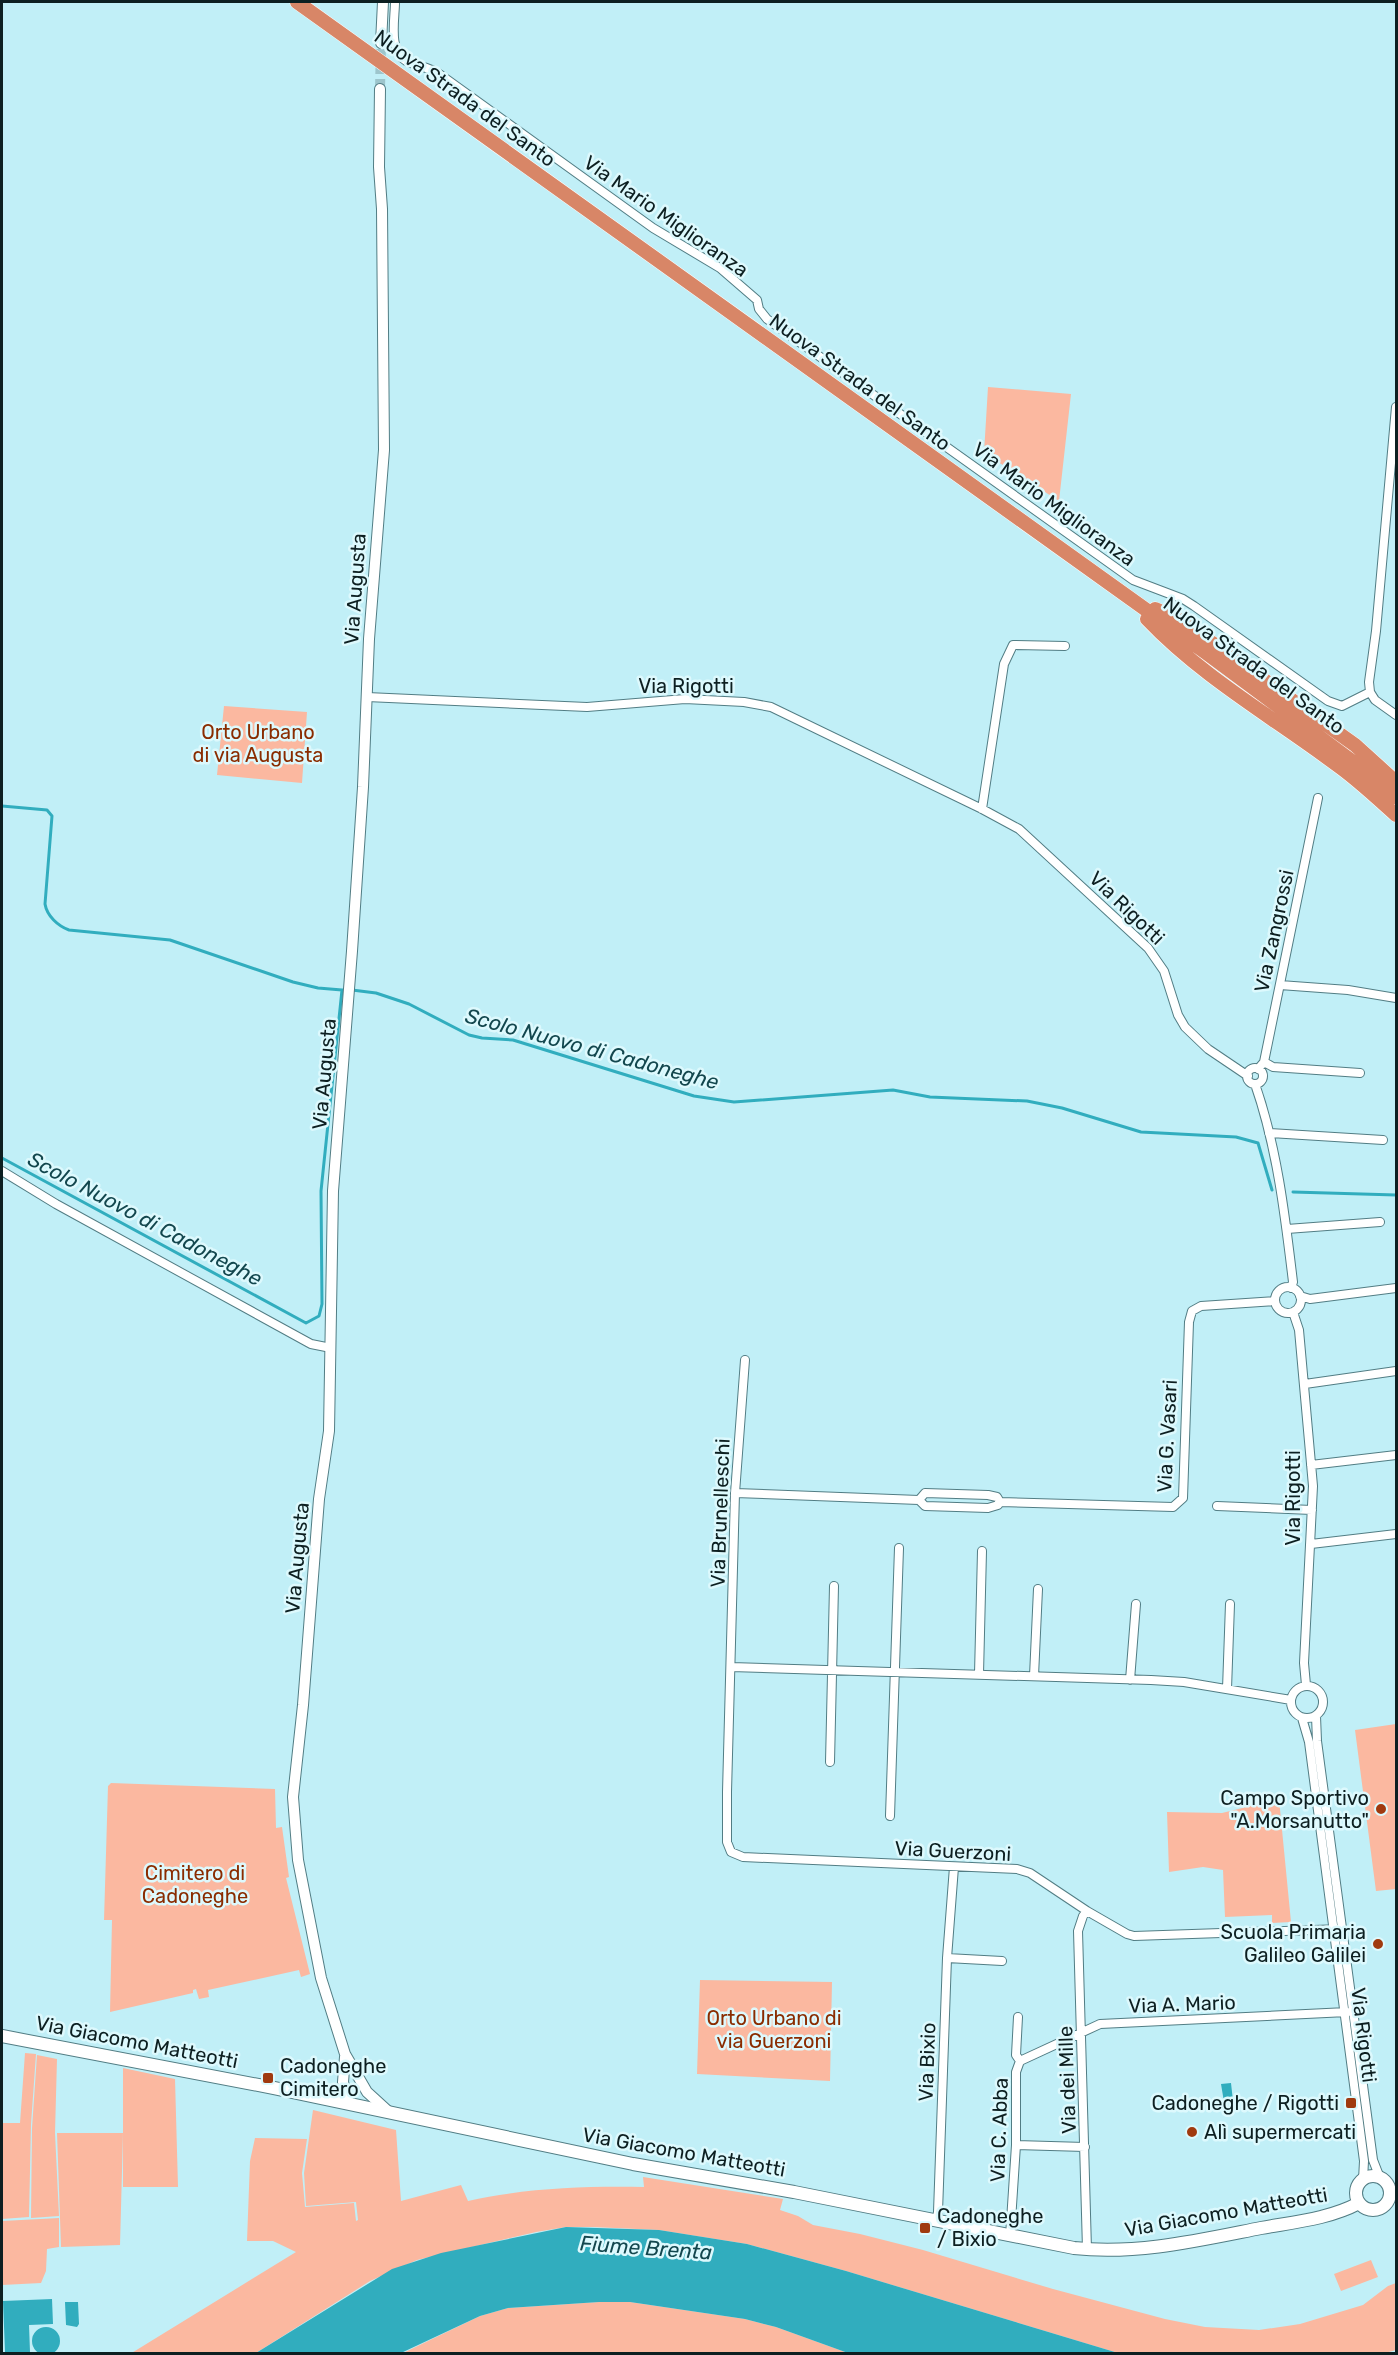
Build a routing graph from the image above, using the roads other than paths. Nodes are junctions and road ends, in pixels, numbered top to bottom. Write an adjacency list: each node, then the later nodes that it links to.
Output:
1 (297, 2): 7 (highway, Nuova Strada del Santo)
2 (383, 2): 4 (street)
3 (395, 2): 9 (street, Via Mario Miglioranza)
4 (381, 43)
5 (380, 89): 10 (street, Via Augusta)
6 (1396, 407): 9 (street)
7 (1128, 598): 12 (highway); 13 (highway, Nuova Strada del Santo); 16 (highway)
8 (1065, 646): 15 (street)
9 (1370, 692): 11 (street)
10 (367, 697): 15 (street, Via Rigotti); 33 (street, Via Augusta)
11 (1396, 715)
12 (1396, 782)
13 (1396, 797)
14 (1318, 798): 17 (street, Via Zangrossi)
15 (982, 809): 21 (street, Via Rigotti)
16 (1396, 815)
17 (1280, 985): 18 (street); 19 (street, Via Zangrossi)
18 (1396, 999)
19 (1261, 1066): 20 (street); 21 (street); 22 (street, Via Rigotti)
20 (1360, 1072)
21 (1248, 1076): 22 (street, Via Rigotti)
22 (1255, 1084): 23 (street, Via Rigotti)
23 (1269, 1133): 24 (street); 27 (street, Via Rigotti)
24 (1383, 1140)
25 (2, 1171): 33 (street)
26 (1380, 1222): 27 (street)
27 (1287, 1229): 28 (street, Via Rigotti)
28 (1291, 1288): 30 (street); 31 (street)
29 (1396, 1288): 30 (street)
30 (1300, 1296): 32 (street)
31 (1275, 1301): 32 (street); 41 (street, Via G. Vasari)
32 (1293, 1312): 36 (street, Via Rigotti)
33 (331, 1348): 74 (street, Via Augusta)
34 (745, 1360): 39 (street, Via Brunelleschi)
35 (1396, 1371): 36 (street)
36 (1305, 1384): 38 (street, Via Rigotti)
37 (1396, 1455): 38 (street)
38 (1311, 1465): 43 (street, Via Rigotti)
39 (735, 1493): 40 (street, Via G. Vasari); 52 (street, Via Brunelleschi)
40 (919, 1500): 41 (street, Via G. Vasari); 41 (street, Via G. Vasari)
41 (1000, 1502)
42 (1217, 1506): 43 (street)
43 (1312, 1510): 45 (street, Via Rigotti)
44 (1396, 1534): 45 (street)
45 (1311, 1544): 58 (street, Via Rigotti)
46 (899, 1548): 54 (street)
47 (982, 1551): 55 (street)
48 (834, 1586): 53 (street)
49 (1038, 1589): 56 (street)
50 (1136, 1604): 57 (street)
51 (1230, 1604): 59 (street)
52 (731, 1667): 53 (street); 65 (street, Via Guerzoni)
53 (832, 1669): 54 (street); 63 (street)
54 (896, 1673): 55 (street); 64 (street)
55 (979, 1674): 56 (street)
56 (1034, 1676): 57 (street)
57 (1130, 1680): 59 (street)
58 (1306, 1685): 60 (street); 61 (street, Via Rigotti)
59 (1227, 1689): 60 (street)
60 (1291, 1700): 62 (street, Via Rigotti)
61 (1317, 1716): 62 (street); 67 (street, Via Rigotti)
62 (1302, 1718): 67 (street, Via Rigotti)
63 (830, 1762)
64 (890, 1816)
65 (954, 1867): 66 (street, Via Guerzoni); 68 (street, Via Bixio)
66 (1087, 1911): 67 (street, Via Guerzoni); 72 (street, Via dei Mille)
67 (1337, 1929): 70 (street, Via Rigotti)
68 (947, 1958): 69 (street); 87 (street, Via Bixio)
69 (1002, 1961)
70 (1349, 2012): 72 (street, Via A. Mario); 83 (street, Via Rigotti); 84 (street, Via Rigotti)
71 (1018, 2017): 75 (street, Via C. Abba)
72 (1082, 2031): 75 (street, Via A. Mario); 82 (street, Via dei Mille)
73 (2, 2036): 78 (main road, Via Giacomo Matteotti)
74 (345, 2054): 76 (street, Via Augusta); 77 (street, Via Augusta)
75 (1020, 2061): 81 (street, Via C. Abba)
76 (343, 2082): 78 (street); 79 (street, Via Augusta)
77 (360, 2082): 79 (street); 80 (street, Via Augusta)
78 (325, 2099): 79 (main road, Via Giacomo Matteotti)
79 (349, 2104): 80 (main road, Via Giacomo Matteotti)
80 (390, 2113): 87 (main road, Via Giacomo Matteotti)
81 (1016, 2145): 82 (street); 88 (street, Via C. Abba)
82 (1085, 2147): 89 (street, Via dei Mille)
83 (1380, 2178): 84 (main road); 85 (main road)
84 (1363, 2180): 86 (main road)
85 (1393, 2200): 86 (main road)
86 (1359, 2203): 89 (main road, Via Giacomo Matteotti)
87 (936, 2222): 88 (main road, Via Giacomo Matteotti)
88 (1010, 2236): 89 (main road, Via Giacomo Matteotti)
89 (1087, 2249)

